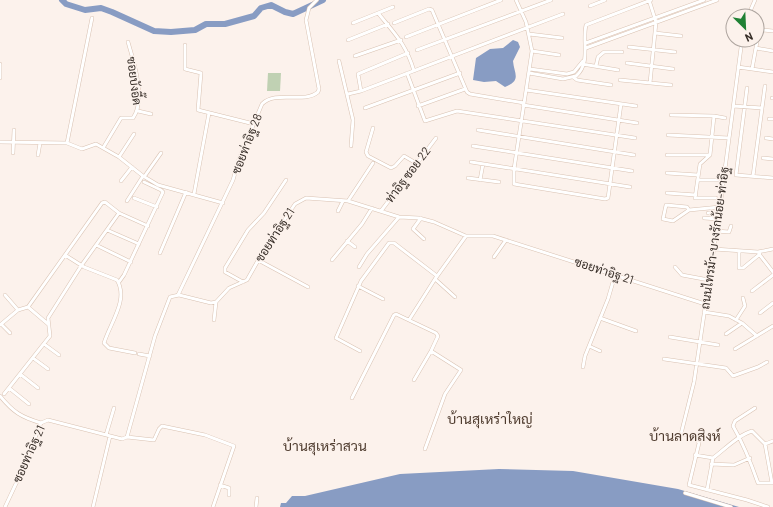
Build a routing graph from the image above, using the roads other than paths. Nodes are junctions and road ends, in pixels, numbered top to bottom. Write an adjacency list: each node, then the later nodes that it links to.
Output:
1 (317, 0): 97 (street, ซอยท่าอิฐ 28)
2 (501, 0): 20 (street)
3 (516, 0): 11 (street)
4 (551, 0): 11 (street)
5 (605, 0): 9 (street)
6 (650, 0): 15 (street); 33 (street)
7 (704, 0): 15 (street)
8 (717, 0): 16 (street)
9 (590, 6)
10 (393, 7): 12 (street)
11 (521, 11): 21 (street); 31 (street)
12 (378, 12): 17 (street); 19 (street)
13 (563, 14): 21 (street)
14 (92, 18): 114 (street)
15 (655, 18): 16 (street); 24 (street)
16 (656, 22): 22 (street); 28 (street)
17 (353, 23)
18 (394, 23): 20 (street)
19 (388, 24): 29 (street); 30 (street)
20 (439, 24): 26 (street); 31 (street)
21 (527, 27): 23 (street); 48 (street)
22 (655, 33): 25 (street); 40 (street)
23 (529, 34): 27 (street); 41 (street)
24 (611, 34): 28 (street); 33 (street)
25 (681, 36)
26 (406, 37)
27 (562, 38)
28 (613, 38): 36 (street)
29 (348, 40)
30 (401, 40): 45 (street); 47 (street)
31 (445, 40): 39 (street); 48 (street)
32 (128, 42): 86 (street, ซอยบังอี๊ด)
33 (586, 43): 36 (street)
34 (185, 45): 87 (street)
35 (629, 47): 40 (street)
36 (586, 48): 50 (street)
37 (741, 48): 55 (street, ถนนไทรม้า-บางรักน้อย-ท่าอิฐ)
38 (756, 48): 42 (street); 58 (street)
39 (417, 50)
40 (653, 50): 44 (street); 54 (street)
41 (532, 51): 46 (street); 56 (street)
42 (773, 51)
43 (622, 52): 53 (street)
44 (675, 52)
45 (408, 54): 60 (street); 75 (street)
46 (559, 55)
47 (355, 56)
48 (451, 56): 60 (street); 63 (street)
49 (339, 61): 77 (street)
50 (583, 63): 53 (street); 56 (street); 65 (street)
51 (627, 63): 54 (street)
52 (0, 64): 66 (street)
53 (596, 66): 59 (street)
54 (651, 66): 57 (street); 68 (street)
55 (738, 67): 58 (street); 82 (street, ถนนไทรม้า-บางรักน้อย-ท่าอิฐ)
56 (530, 69): 64 (street)
57 (673, 69)
58 (752, 69): 61 (street)
59 (618, 70)
60 (414, 71): 62 (street)
61 (773, 72)
62 (407, 73): 75 (street); 76 (street)
63 (460, 73): 73 (street); 76 (street)
64 (529, 73): 65 (street); 74 (street)
65 (573, 77): 69 (street)
66 (0, 78)
67 (620, 80): 68 (street)
68 (650, 83): 70 (street)
69 (611, 85)
70 (671, 85)
71 (765, 86): 85 (street)
72 (747, 88): 83 (street)
73 (465, 89): 78 (street); 80 (street)
74 (526, 90): 78 (street); 79 (street)
75 (361, 91): 77 (street)
76 (413, 91): 80 (street); 84 (street)
77 (348, 94): 115 (street)
78 (523, 104): 94 (street); 95 (street)
79 (621, 104): 81 (street); 94 (street)
80 (418, 106): 95 (street)
81 (636, 106)
82 (733, 106): 83 (street); 108 (street, ถนนไทรม้า-บางรักน้อย-ท่าอิฐ)
83 (745, 106): 85 (street); 139 (street)
84 (364, 108)
85 (762, 108): 139 (street)
86 (138, 111): 88 (street); 117 (street, ซอยบังอี๊ด)
87 (209, 113): 97 (street); 154 (street)
88 (151, 114)
89 (671, 115): 90 (street)
90 (714, 116): 91 (street); 104 (street)
91 (725, 118)
92 (769, 119): 93 (street)
93 (773, 119)
94 (619, 120): 96 (street); 103 (street)
95 (521, 121): 103 (street); 105 (street)
96 (636, 123)
97 (254, 124): 161 (street, ซอยท่าอิฐ 28)
98 (372, 128): 131 (street)
99 (14, 130): 112 (street)
100 (478, 130): 105 (street)
101 (134, 134): 126 (street)
102 (668, 135): 104 (street)
103 (617, 136): 107 (street); 118 (street)
104 (713, 136): 108 (street); 125 (street)
105 (518, 137): 118 (street); 121 (street)
106 (436, 138): 131 (street, ท่าอิฐ ซอย 22)
107 (635, 138)
108 (729, 138): 163 (street, ถนนไทรม้า-บางรักน้อย-ท่าอิฐ)
109 (766, 138): 110 (street)
110 (773, 139)
111 (0, 142): 112 (street)
112 (13, 142): 113 (street); 119 (street)
113 (40, 143): 114 (street); 122 (street)
114 (67, 143): 117 (street)
115 (351, 146)
116 (473, 146): 121 (street)
117 (103, 148): 126 (street)
118 (615, 152): 123 (street); 134 (street)
119 (13, 153)
120 (161, 153): 140 (street)
121 (516, 153): 134 (street); 135 (street)
122 (38, 155)
123 (634, 155)
124 (667, 155): 125 (street)
125 (710, 156): 138 (street)
126 (119, 157): 133 (street)
127 (763, 158): 128 (street)
128 (773, 159)
129 (471, 162): 132 (street)
130 (373, 163): 160 (street)
131 (416, 163): 167 (street, ท่าอิฐ ซอย 22)
132 (483, 164): 135 (street); 144 (street)
133 (132, 167): 140 (street); 147 (street)
134 (612, 168): 136 (street); 150 (street)
135 (514, 169): 150 (street); 150 (street)
136 (632, 171)
137 (667, 173): 138 (street)
138 (698, 175): 145 (street)
139 (753, 176): 142 (street)
140 (143, 177): 152 (street); 158 (street)
141 (468, 178): 144 (street)
142 (773, 178)
143 (286, 180): 205 (street)
144 (480, 180): 149 (street)
145 (698, 180): 146 (street); 155 (street)
146 (718, 180)
147 (121, 181)
148 (144, 182): 162 (street)
149 (499, 182)
150 (610, 184): 151 (street)
151 (630, 187)
152 (186, 192): 154 (street); 189 (street)
153 (667, 193): 155 (street)
154 (194, 194): 161 (street)
155 (696, 195): 157 (street)
156 (134, 198): 162 (street)
157 (716, 198)
158 (127, 201)
159 (343, 201): 160 (street, ซอยท่าอิฐ 21); 166 (street); 193 (street, ซอยท่าอิฐ 21)
160 (348, 201): 164 (street, ซอยท่าอิฐ 21)
161 (223, 203): 210 (street, ซอยท่าอิฐ 28)
162 (157, 207): 175 (street)
163 (720, 207): 165 (street); 169 (street, ถนนไทรม้า-บางรักน้อย-ท่าอิฐ)
164 (372, 208): 167 (street, ซอยท่าอิฐ 21); 182 (street)
165 (689, 210): 165 (street)
166 (338, 211)
167 (381, 211): 171 (street, ซอยท่าอิฐ 21)
168 (119, 213): 175 (street); 177 (street); 191 (street)
169 (719, 213): 170 (street); 174 (street, ถนนไทรม้า-บางรักน้อย-ท่าอิฐ)
170 (708, 214)
171 (399, 217): 172 (street, ซอยท่าอิฐ 21); 197 (street)
172 (421, 218): 179 (street, ซอยท่าอิฐ 21); 180 (street)
173 (704, 218): 174 (street)
174 (718, 219): 178 (street, ถนนไทรม้า-บางรักน้อย-ท่าอิฐ)
175 (148, 226): 183 (street)
176 (731, 226): 178 (street)
177 (107, 230): 183 (street); 184 (street)
178 (716, 231): 186 (street, ถนนไทรม้า-บางรักน้อย-ท่าอิฐ)
179 (466, 236): 181 (street, ซอยท่าอิฐ 21); 202 (street)
180 (424, 239)
181 (506, 240): 192 (street); 200 (street, ซอยท่าอิฐ 21)
182 (347, 241): 185 (street); 194 (street)
183 (139, 244): 195 (street)
184 (96, 245): 195 (street); 196 (street)
185 (355, 247)
186 (714, 249): 188 (street); 203 (street, ถนนไทรม้า-บางรักน้อย-ท่าอิฐ)
187 (773, 250): 190 (street)
188 (739, 251): 190 (street); 190 (street)
189 (160, 253)
190 (759, 253): 199 (street)
191 (65, 255): 196 (street); 217 (street)
192 (494, 257)
193 (258, 260): 205 (street, ซอยท่าอิฐ 21); 207 (street)
194 (332, 260)
195 (131, 262): 204 (street)
196 (81, 266): 204 (street); 226 (street)
197 (359, 267)
198 (675, 267): 203 (street)
199 (773, 272)
200 (614, 275): 216 (street, ซอยท่าอิฐ 21); 221 (street)
201 (773, 275): 208 (street)
202 (436, 278): 206 (street); 211 (street); 223 (street)
203 (709, 280): 216 (street, ถนนไทรม้า-บางรักน้อย-ท่าอิฐ)
204 (119, 282): 243 (street)
205 (243, 282): 214 (street, ซอยท่าอิฐ 21)
206 (358, 286): 213 (street); 239 (street)
207 (308, 287)
208 (752, 291)
209 (5, 294): 218 (street)
210 (178, 295): 214 (street); 243 (street)
211 (456, 297)
212 (743, 298): 224 (street)
213 (383, 299)
214 (216, 302): 222 (street)
215 (773, 303): 220 (street)
216 (705, 304): 219 (street, ถนนไทรม้า-บางรักน้อย-ท่าอิฐ)
217 (28, 307): 218 (street); 226 (street)
218 (18, 310): 227 (street)
219 (704, 312): 224 (street); 234 (street, ถนนไทรม้า-บางรักน้อย-ท่าอิฐ)
220 (760, 313)
221 (600, 318): 229 (street); 237 (street)
222 (214, 320)
223 (409, 320): 240 (street); 256 (street)
224 (736, 320): 225 (street)
225 (742, 323): 231 (street); 232 (street)
226 (48, 324): 235 (street)
227 (1, 325): 230 (street)
228 (773, 326): 232 (street)
229 (636, 331)
230 (10, 333)
231 (726, 334)
232 (757, 336): 238 (street)
233 (670, 337): 234 (street)
234 (700, 343): 236 (street); 247 (street, ถนนไทรม้า-บางรักน้อย-ท่าอิฐ)
235 (44, 344): 242 (street); 244 (street)
236 (718, 345)
237 (589, 346): 241 (street); 248 (street)
238 (736, 349)
239 (360, 351)
240 (431, 351): 251 (street); 266 (street)
241 (600, 351)
242 (59, 355)
243 (150, 356): 262 (street)
244 (33, 358): 249 (street); 250 (street)
245 (664, 359): 247 (street)
246 (767, 362): 247 (street)
247 (697, 364): 267 (street, ถนนไทรม้า-บางรักน้อย-ท่าอิฐ)
248 (583, 367)
249 (48, 369)
250 (20, 374): 252 (street); 253 (street)
251 (414, 380)
252 (9, 388): 254 (street); 257 (street)
253 (38, 388)
254 (4, 394)
255 (0, 396): 260 (street)
256 (352, 398)
257 (29, 404)
258 (114, 408): 261 (street)
259 (755, 408): 263 (street)
260 (41, 423): 261 (street, ซอยท่าอิฐ 21); 276 (street, ซอยท่าอิฐ 21)
261 (108, 435): 262 (street, ซอยท่าอิฐ 21); 277 (street)
262 (127, 437): 271 (street, ซอยท่าอิฐ 21)
263 (740, 438): 265 (street); 268 (street); 269 (street)
264 (773, 441): 265 (street)
265 (765, 444): 269 (street)
266 (425, 449)
267 (695, 455): 268 (street); 272 (street)
268 (713, 458): 270 (street)
269 (750, 458): 270 (street)
270 (712, 464): 272 (street)
271 (220, 485): 274 (street); 278 (street)
272 (707, 490): 281 (street)
273 (685, 493): 280 (street)
274 (228, 495)
275 (257, 498): 279 (street)
276 (5, 507)
277 (93, 507)
278 (213, 507)
279 (256, 507)
280 (731, 507)
281 (768, 507)

